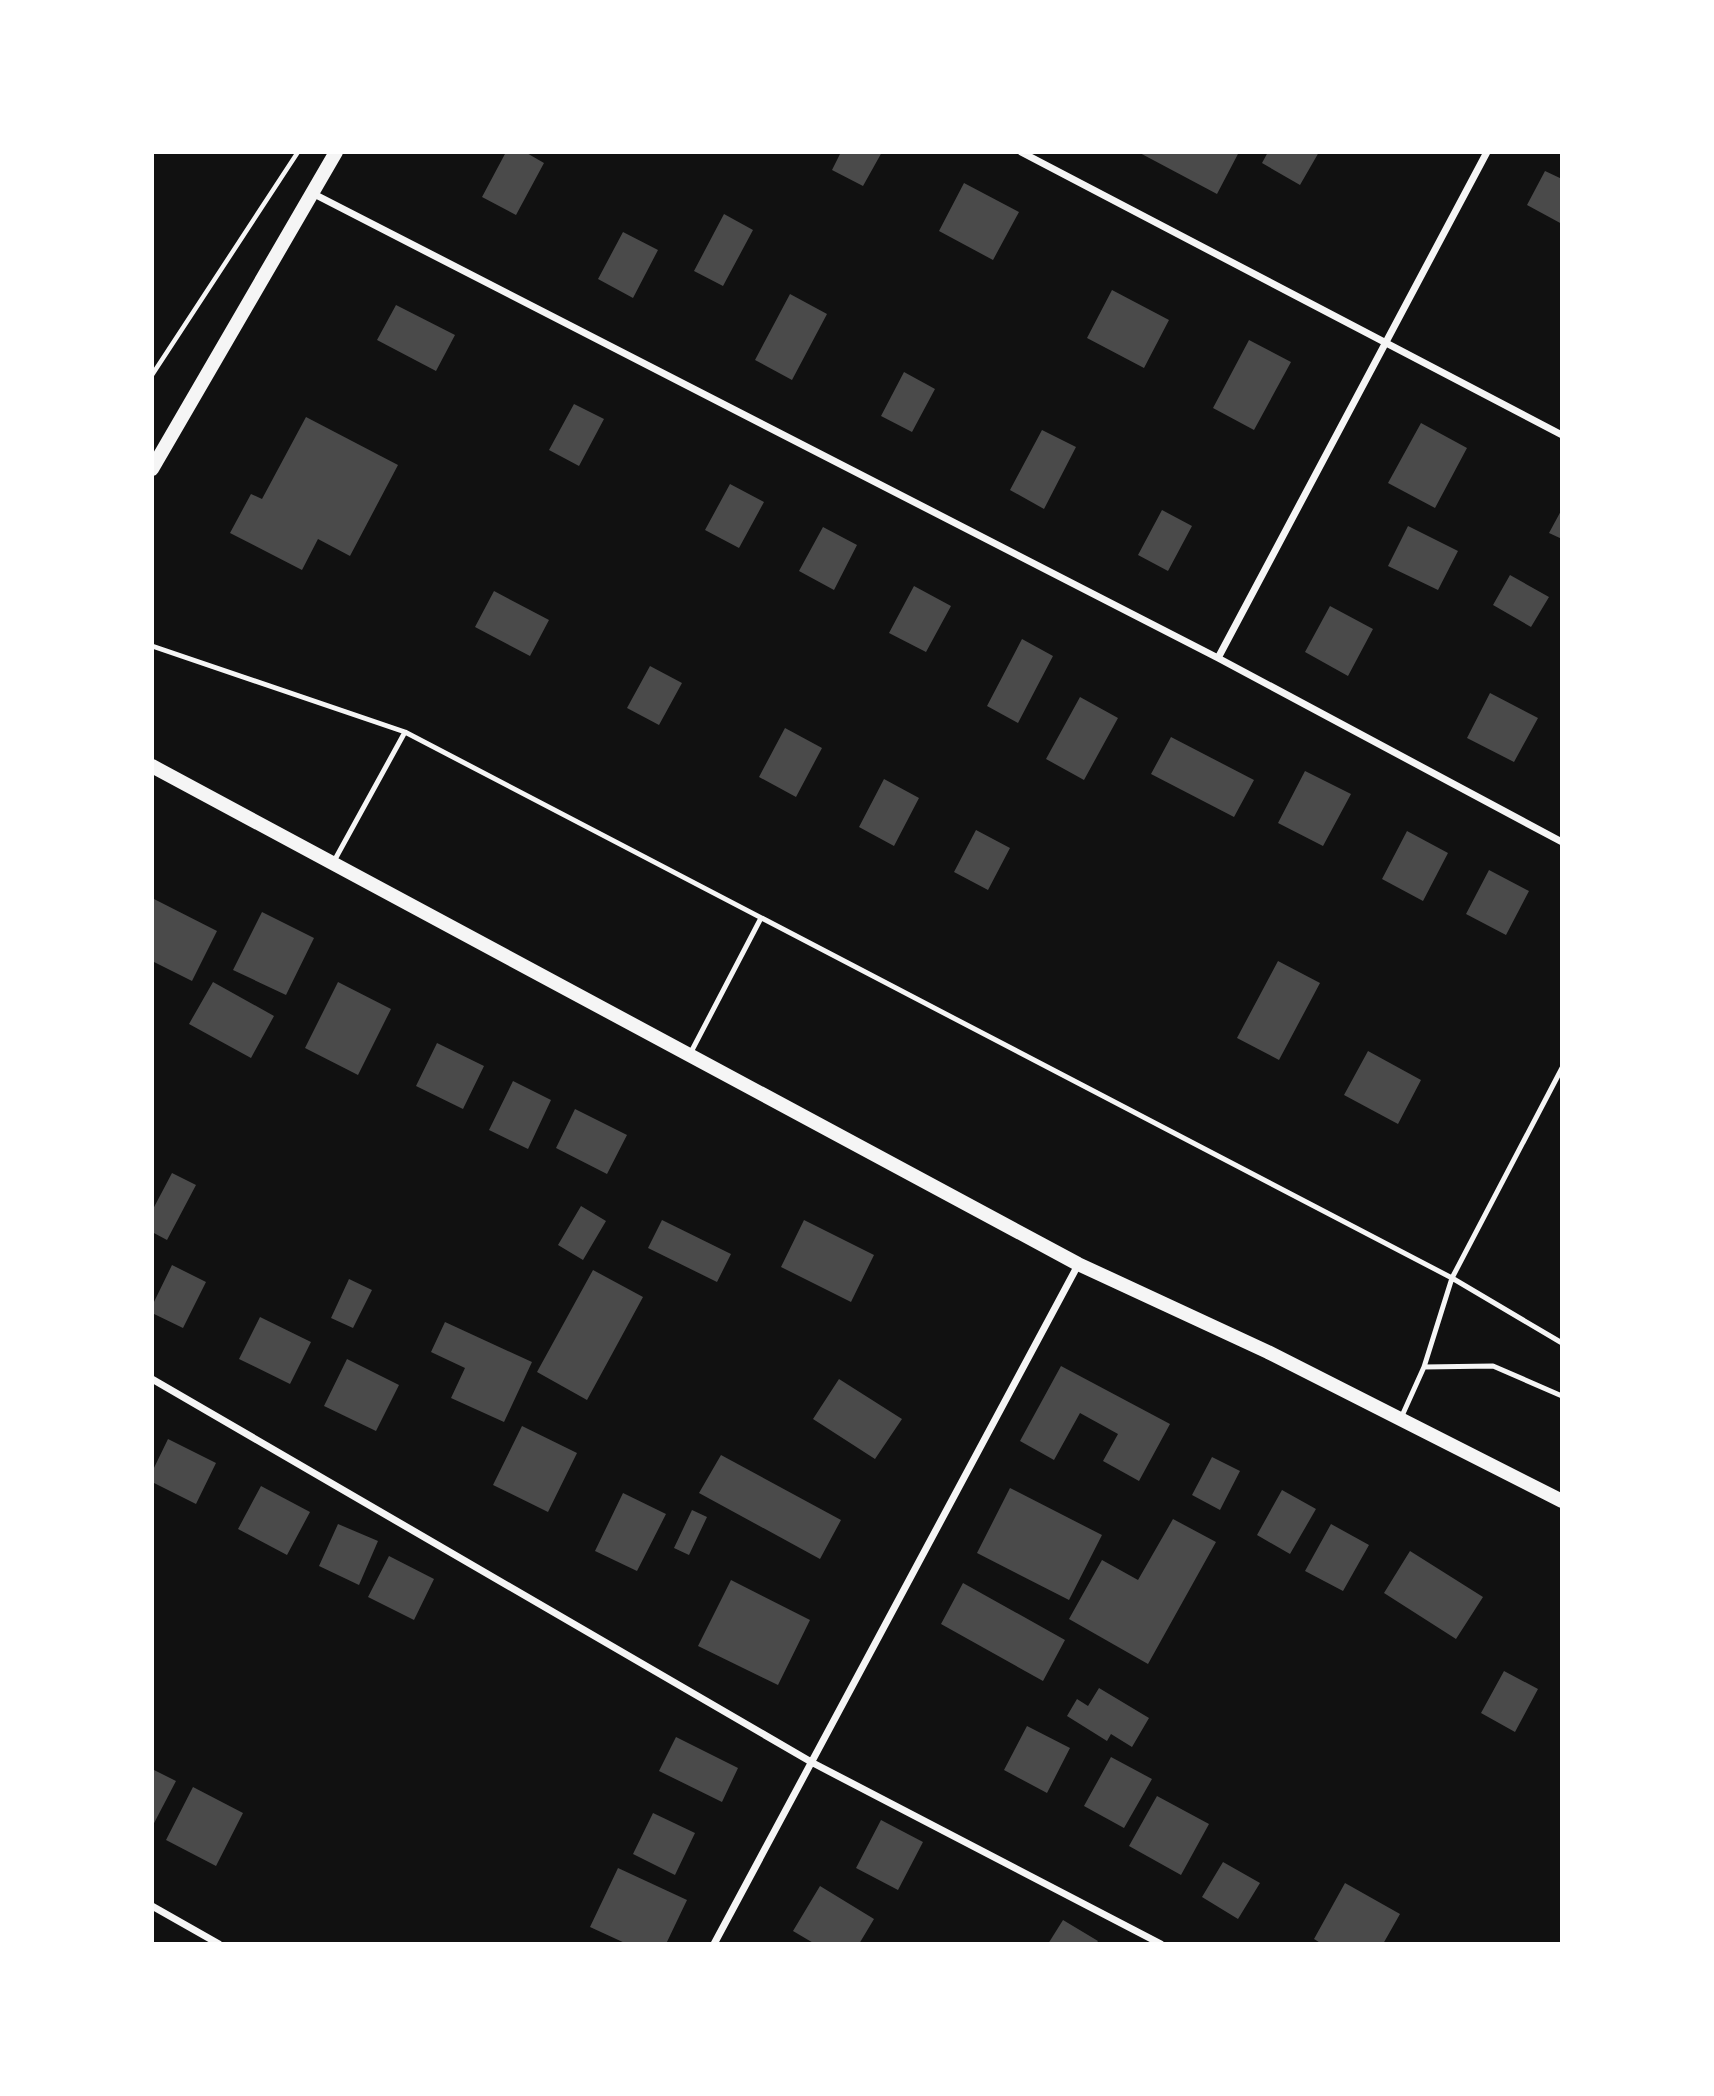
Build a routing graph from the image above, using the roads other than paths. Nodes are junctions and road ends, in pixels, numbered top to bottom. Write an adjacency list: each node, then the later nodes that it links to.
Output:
1 (336, 152): 4 (main road)
2 (1021, 152): 5 (street)
3 (1487, 152): 5 (street)
4 (312, 193): 7 (main road); 9 (street)
5 (1385, 340): 6 (street); 9 (street)
6 (1562, 435)
7 (152, 469)
8 (152, 646): 10 (lane)
9 (1218, 658): 12 (street)
10 (405, 732): 13 (lane); 14 (lane)
11 (152, 766): 13 (main road)
12 (1562, 842)
13 (333, 863): 15 (main road)
14 (761, 918): 15 (lane); 18 (lane)
15 (690, 1054): 17 (main road)
16 (1562, 1069): 18 (lane)
17 (1079, 1264): 23 (main road); 25 (street)
18 (1452, 1278): 19 (lane); 20 (lane)
19 (1562, 1343)
20 (1424, 1367): 22 (lane); 23 (lane)
21 (152, 1378): 25 (street)
22 (1562, 1396)
23 (1400, 1420): 24 (main road)
24 (1562, 1501)
25 (813, 1763): 28 (street); 29 (street)
26 (152, 1906): 27 (street)
27 (219, 1944)
28 (714, 1944)
29 (1161, 1944)

